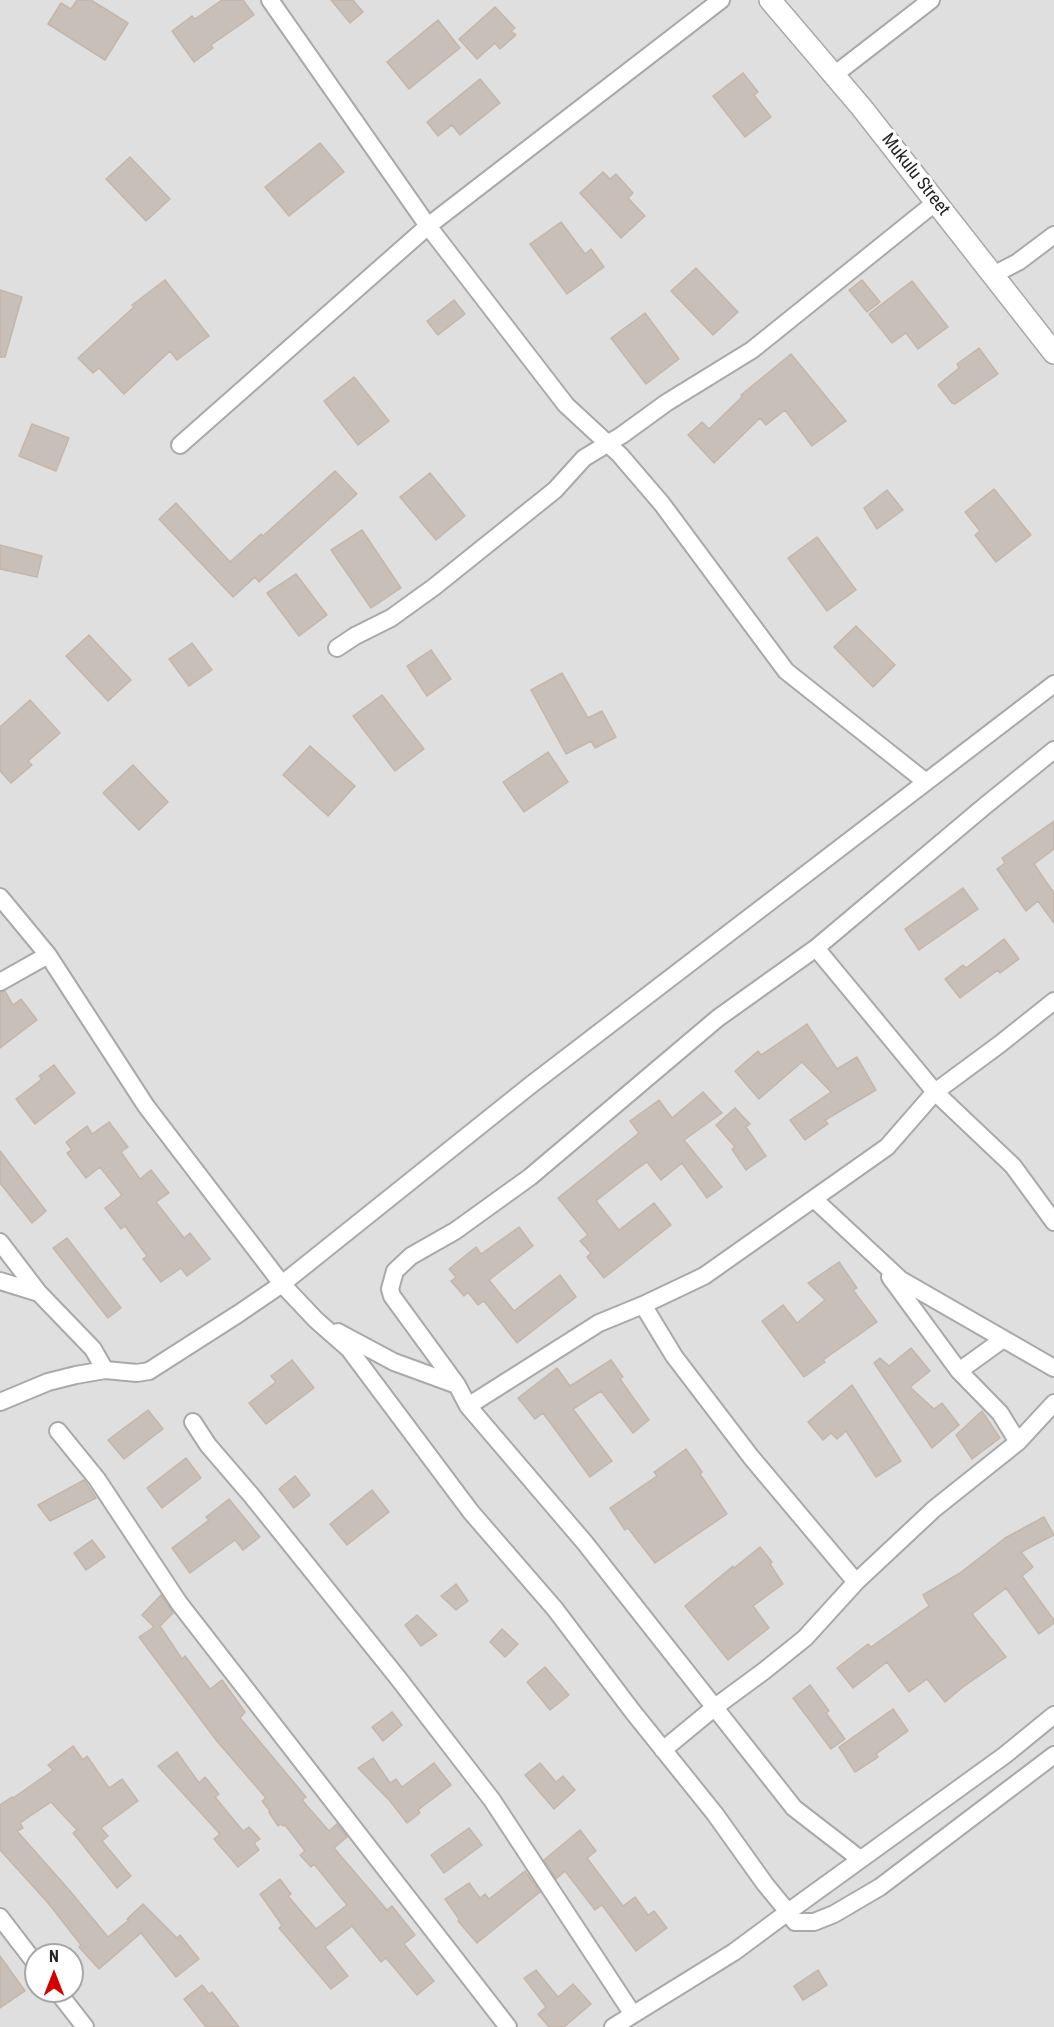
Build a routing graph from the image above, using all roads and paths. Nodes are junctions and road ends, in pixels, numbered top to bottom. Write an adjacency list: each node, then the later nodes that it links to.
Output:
1 (270, 0): 7 (street)
2 (721, 0): 7 (street)
3 (770, 0): 5 (street, Mukulu Street)
4 (931, 0): 5 (street)
5 (834, 75): 6 (street, Mukulu Street)
6 (936, 202): 9 (street, Mukulu Street); 11 (street)
7 (428, 226): 11 (street); 12 (street)
8 (1054, 235): 9 (street)
9 (993, 274): 10 (street, Mukulu Street)
10 (1054, 353)
11 (608, 444): 13 (street); 16 (street)
12 (180, 445)
13 (337, 648)
14 (1054, 684): 16 (street)
15 (1054, 750): 18 (street)
16 (926, 782): 28 (street)
17 (0, 897): 19 (street)
18 (816, 948): 22 (street); 36 (street)
19 (48, 955): 20 (street); 28 (street)
20 (0, 982)
21 (1054, 1001): 22 (street)
22 (935, 1092): 23 (street); 24 (street)
23 (814, 1199): 26 (street); 30 (street)
24 (1054, 1222)
25 (0, 1242): 29 (street)
26 (873, 1254): 32 (street); 35 (street)
27 (0, 1281): 29 (street)
28 (282, 1284): 31 (street); 34 (street)
29 (39, 1293): 34 (street)
30 (643, 1305): 39 (street); 43 (street)
31 (316, 1320): 36 (street); 46 (street)
32 (1002, 1340): 33 (street); 35 (street)
33 (1054, 1368)
34 (105, 1370): 37 (street)
35 (958, 1371): 42 (street)
36 (457, 1385): 39 (street)
37 (0, 1402)
38 (1054, 1403): 42 (street)
39 (468, 1406): 44 (street)
40 (193, 1422): 53 (street)
41 (58, 1431): 55 (street)
42 (1018, 1442): 43 (street)
43 (856, 1582): 44 (street)
44 (715, 1707): 46 (street); 48 (street)
45 (1054, 1715): 48 (street)
46 (663, 1750): 49 (street)
47 (1054, 1755): 49 (street)
48 (860, 1859): 49 (street)
49 (788, 1912): 53 (street)
50 (0, 1917): 51 (street)
51 (24, 1948)
52 (66, 2003): 54 (street)
53 (632, 2013): 56 (street)
54 (85, 2027)
55 (508, 2027)
56 (613, 2027)

